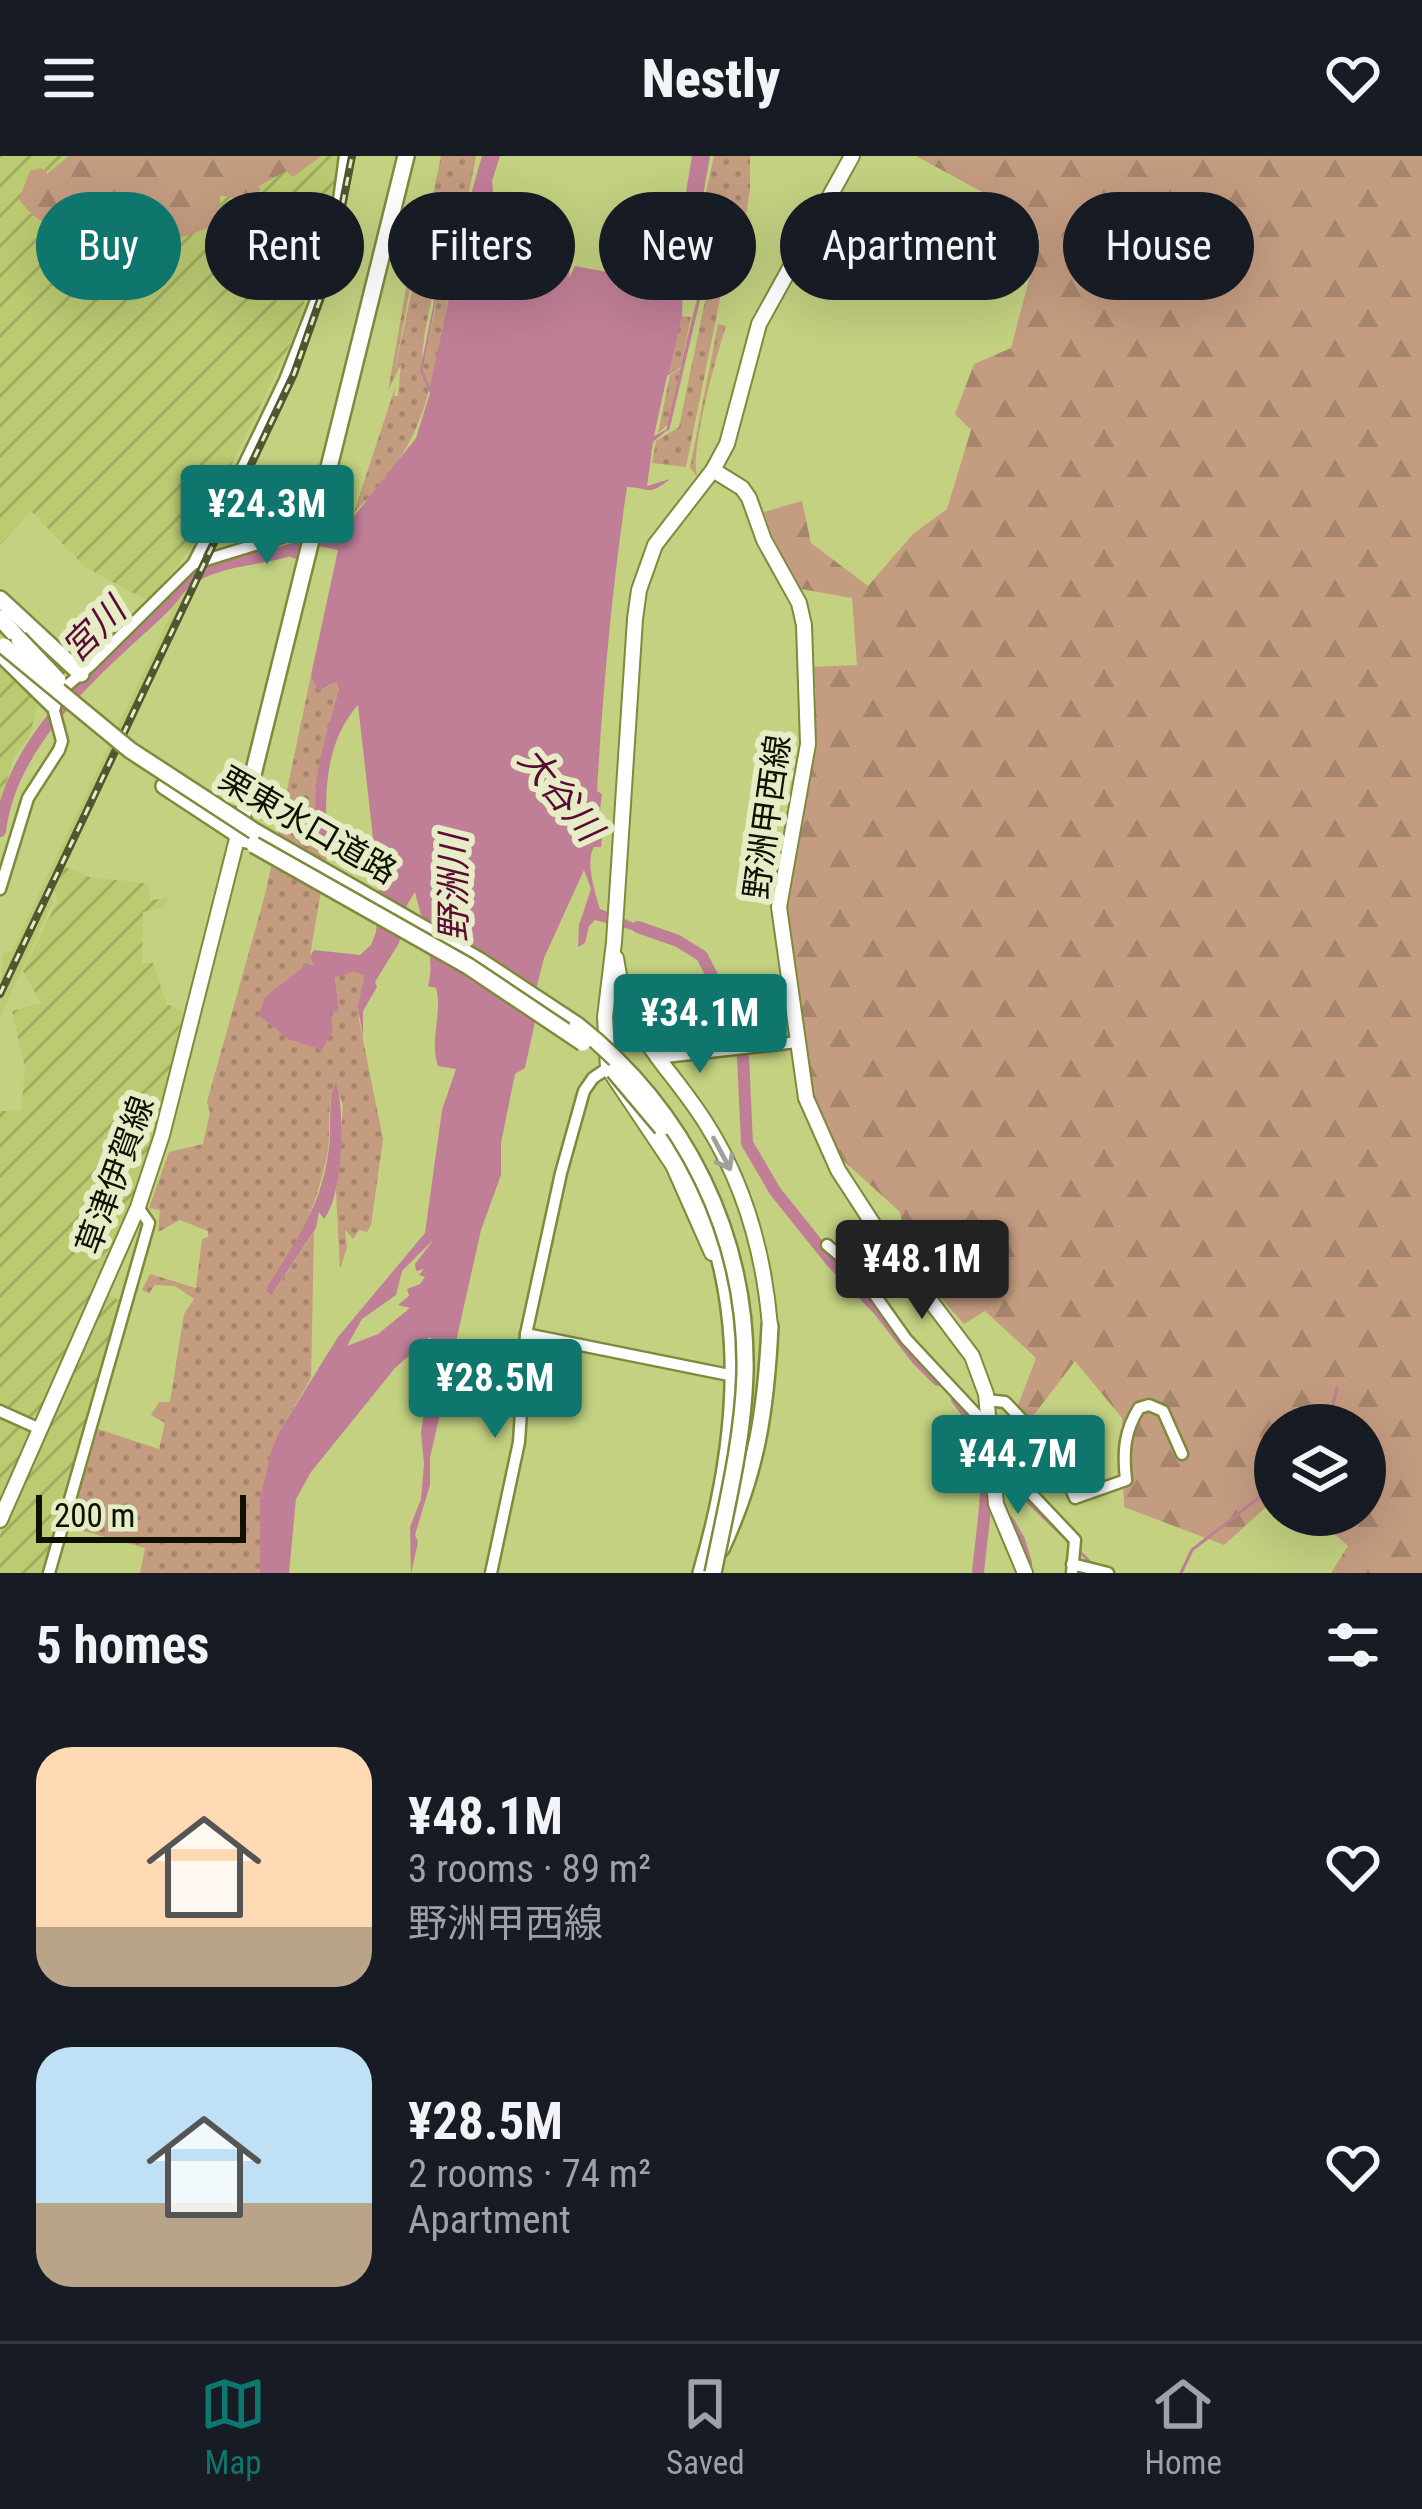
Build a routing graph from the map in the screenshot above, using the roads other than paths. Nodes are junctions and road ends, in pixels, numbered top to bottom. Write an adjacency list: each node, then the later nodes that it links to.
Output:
1 (345, 156): 6 (street)
2 (406, 156): 5 (highway)
3 (852, 156): 4 (main road)
4 (713, 470): 15 (main road); 16 (main road, 野洲甲西線)
5 (313, 536): 6 (street); 12 (highway)
6 (193, 564): 10 (street)
7 (0, 599): 10 (highway)
8 (0, 618): 9 (highway)
9 (6, 645): 11 (highway); 12 (highway, 栗東水口道路, bridge); 12 (highway, bridge); 35 (highway, 栗東水口道路, bridge)
10 (86, 670): 11 (street)
11 (53, 709): 13 (street)
12 (238, 835): 19 (main road, 草津伊賀線); 21 (highway, 栗東水口道路, bridge)
13 (5, 862): 14 (street)
14 (0, 889)
15 (614, 936): 17 (main road); 18 (main road)
16 (797, 1042): 17 (street); 25 (main road, 野洲甲西線)
17 (656, 1058): 22 (main road, one-way to 22)
18 (608, 1068): 21 (main road); 23 (street)
19 (138, 1208): 27 (main road, 草津伊賀線); 32 (street)
20 (827, 1245): 28 (street)
21 (731, 1316): 24 (highway, 栗東水口道路)
22 (770, 1326): 35 (highway)
23 (526, 1334): 24 (street); 33 (street)
24 (734, 1376): 34 (highway, 栗東水口道路)
25 (986, 1400): 28 (main road, 野洲甲西線); 29 (street)
26 (0, 1411): 27 (street)
27 (40, 1429): 30 (main road, 草津伊賀線)
28 (986, 1436): 31 (street); 36 (main road, 野洲甲西線)
29 (1182, 1454)
30 (0, 1520)
31 (1072, 1569): 37 (street)
32 (49, 1573)
33 (491, 1573)
34 (701, 1573)
35 (711, 1573)
36 (1025, 1573)
37 (1108, 1573)

